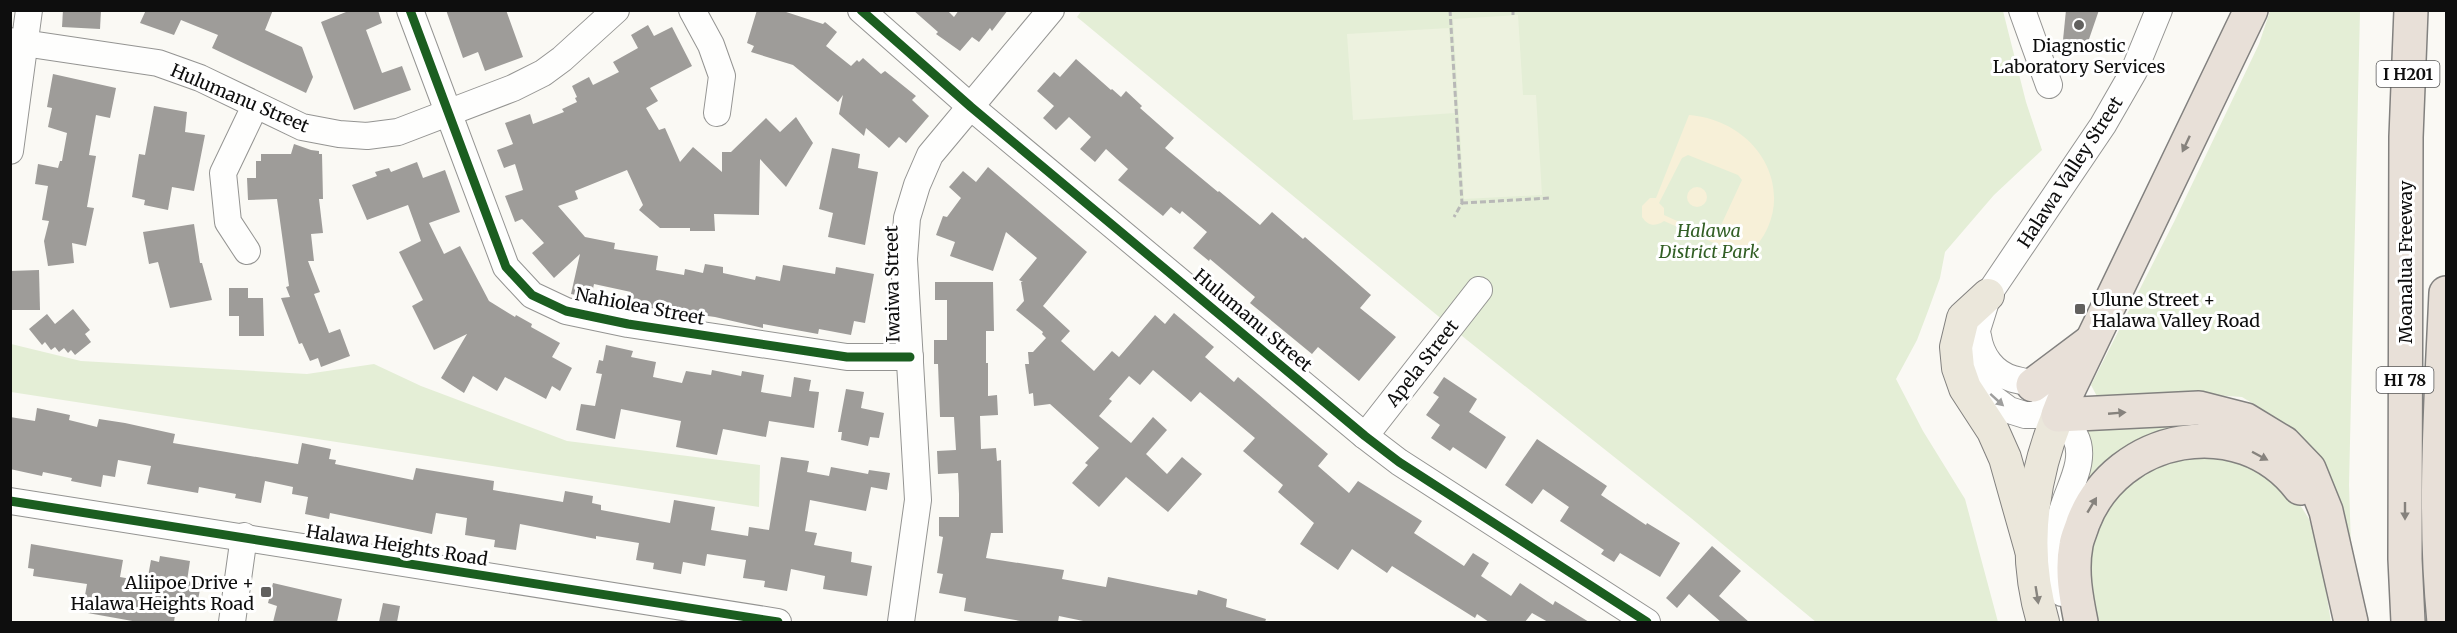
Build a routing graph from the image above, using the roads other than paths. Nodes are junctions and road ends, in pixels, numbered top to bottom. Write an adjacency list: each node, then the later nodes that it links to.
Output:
1 (29, 10): 12 (street)
2 (410, 10): 17 (street, Nahiolea Street)
3 (616, 10): 17 (street, Hulumanu Street)
4 (692, 10): 18 (street)
5 (861, 10): 16 (street, Hulumanu Street)
6 (1051, 10): 16 (street, Iwaiwa Street)
7 (2022, 10): 13 (street)
8 (2159, 10): 24 (street, Halawa Valley Street)
9 (2236, 10): 14 (highway)
10 (2252, 10): 14 (highway)
11 (2411, 10): 19 (highway, Moanalua Freeway / I H201)
12 (18, 42): 15 (street, Hulumanu Street); 20 (street)
13 (2049, 85)
14 (2211, 91): 26 (highway, one-way to 26)
15 (255, 106): 17 (street, Hulumanu Street); 21 (street)
16 (972, 107): 27 (street, Iwaiwa Street); 31 (street, Hulumanu Street)
17 (448, 113): 27 (street, Nahiolea Street)
18 (717, 113)
19 (2406, 137): 45 (highway); 46 (highway, Moanalua Freeway / HI 78, one-way to 46)
20 (10, 151)
21 (247, 251)
22 (1479, 290): 31 (street, Apela Street)
23 (2446, 293): 29 (highway)
24 (1988, 295): 25 (street, Halawa Valley Street); 35 (main road)
25 (1977, 330): 28 (street); 30 (street, Halawa Valley Street, one-way to 30)
26 (2093, 340): 28 (highway); 30 (highway)
27 (910, 357): 39 (street, Iwaiwa Street)
28 (2033, 385): 30 (street)
29 (2442, 398): 33 (highway); 47 (highway)
30 (2058, 415): 35 (main road); 36 (highway, one-way to 36); 42 (street)
31 (1365, 436): 40 (street, Hulumanu Street)
32 (10, 501): 34 (street, Halawa Heights Road)
33 (2446, 511)
34 (244, 536): 37 (street); 38 (street, Halawa Heights Road)
35 (2031, 550): 41 (main road, one-way to 41)
36 (2341, 576): 43 (highway, one-way to 36); 44 (highway)
37 (232, 622)
38 (777, 622)
39 (901, 622)
40 (1647, 622)
41 (2043, 622)
42 (2070, 622)
43 (2080, 622)
44 (2351, 622)
45 (2387, 622)
46 (2408, 622)
47 (2444, 622)

